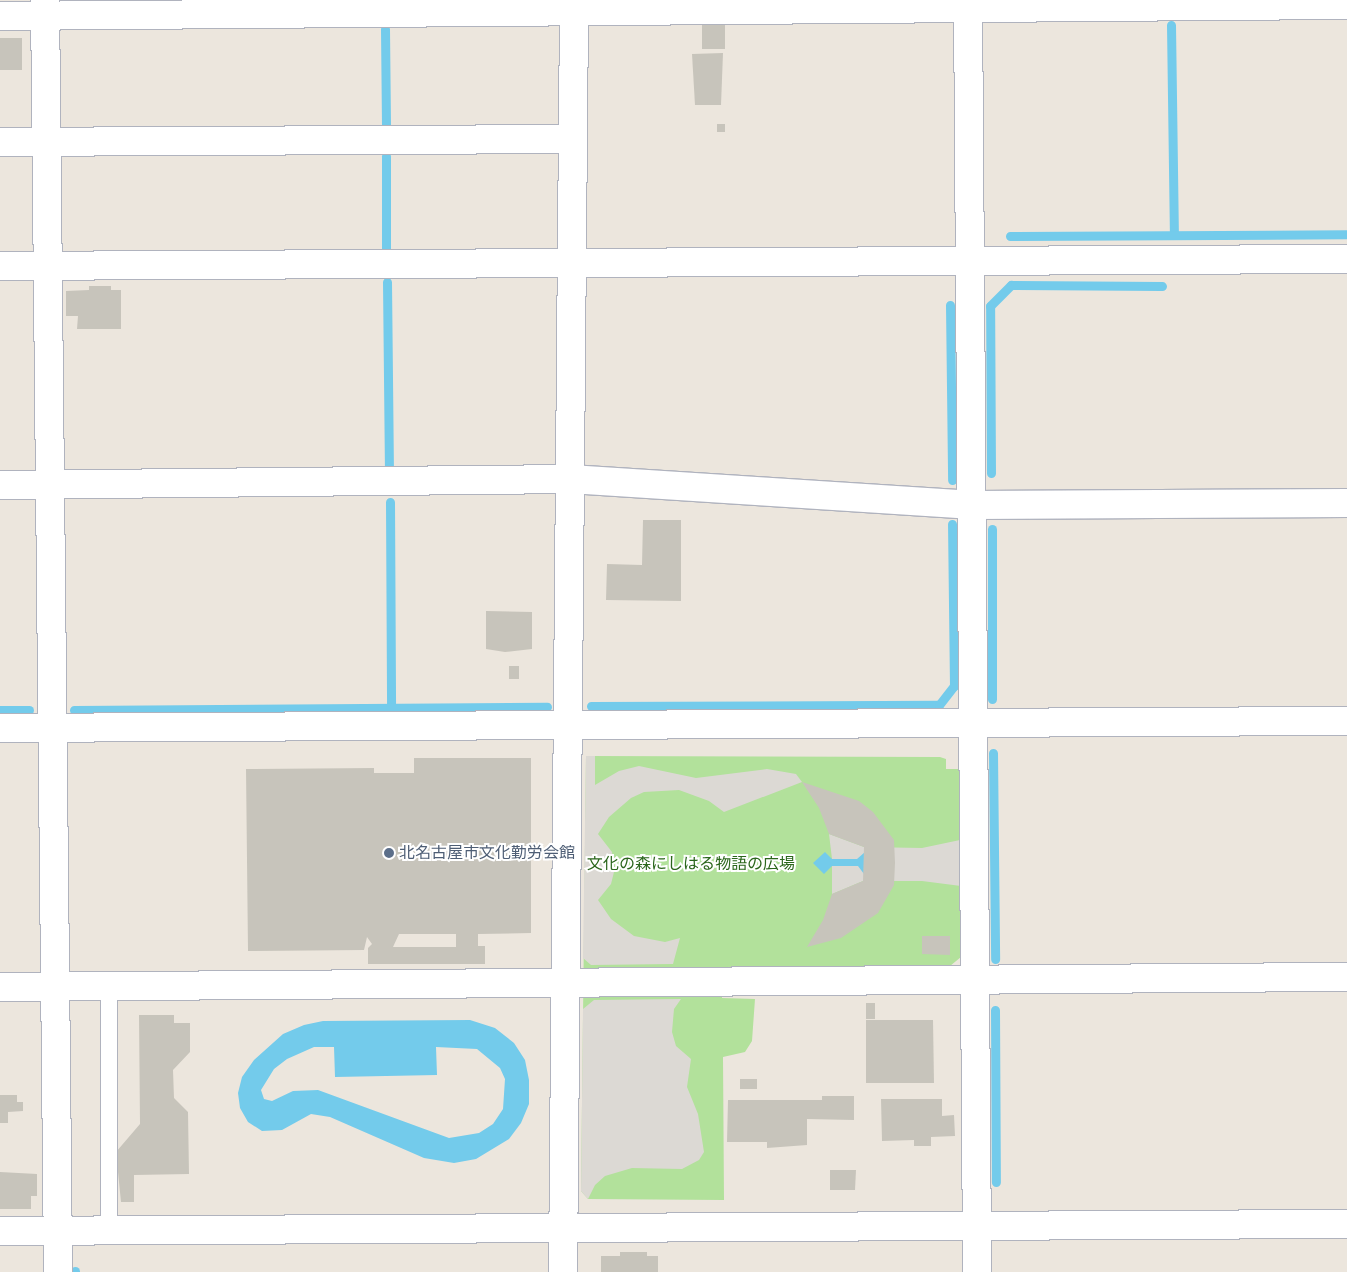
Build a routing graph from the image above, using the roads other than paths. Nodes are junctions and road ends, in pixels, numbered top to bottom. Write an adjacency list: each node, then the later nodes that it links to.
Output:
1 (968, 3): 2 (street); 3 (street); 10 (street)
2 (1347, 5)
3 (574, 6): 4 (street); 6 (street)
4 (45, 8): 5 (street); 8 (street)
5 (0, 16)
6 (573, 139): 8 (street); 11 (street)
7 (0, 142): 8 (street)
8 (46, 142): 12 (street)
9 (1347, 259): 10 (street)
10 (971, 260): 11 (street); 18 (street)
11 (572, 263): 12 (street); 14 (street)
12 (48, 265): 13 (street); 16 (street)
13 (0, 266)
14 (570, 480): 16 (street); 18 (street); 20 (street)
15 (0, 484): 16 (street)
16 (50, 484): 23 (street)
17 (1347, 502): 18 (street)
18 (973, 505): 21 (street)
19 (1347, 721): 21 (street)
20 (568, 723): 21 (street); 23 (street); 26 (street)
21 (972, 723): 25 (street)
22 (0, 728): 23 (street)
23 (52, 728): 27 (street)
24 (1347, 977): 25 (street)
25 (974, 978): 26 (street); 31 (street)
26 (566, 983): 28 (street); 32 (street)
27 (55, 986): 28 (street); 29 (street); 34 (street)
28 (109, 986): 35 (lane)
29 (0, 987)
30 (1347, 1224): 31 (street)
31 (976, 1226): 32 (street); 38 (street)
32 (564, 1228): 35 (street); 37 (street)
33 (0, 1230): 34 (street)
34 (58, 1230): 35 (street); 36 (street)
35 (109, 1230)
36 (58, 1272)
37 (563, 1272)
38 (977, 1272)

